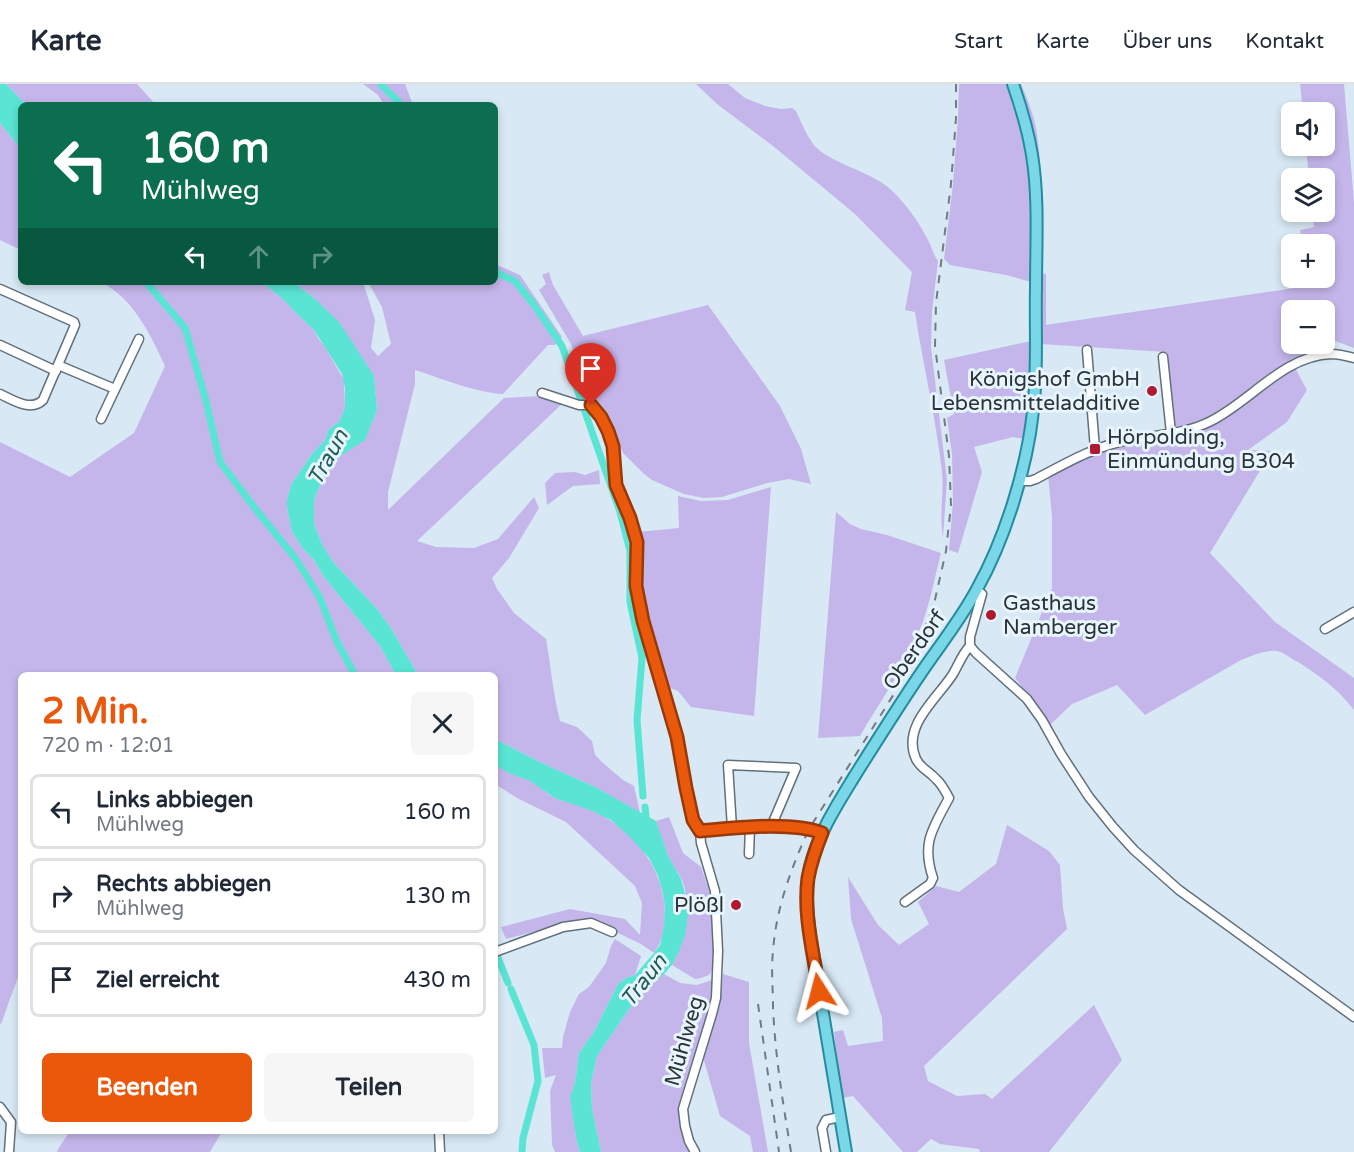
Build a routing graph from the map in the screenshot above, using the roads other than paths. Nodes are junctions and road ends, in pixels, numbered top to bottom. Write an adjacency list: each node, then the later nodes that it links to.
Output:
1 (1013, 84): 15 (main road, Oberdorf)
2 (0, 289): 8 (street)
3 (139, 339): 9 (street)
4 (0, 345): 8 (street)
5 (1087, 350): 14 (street)
6 (1163, 357): 13 (street)
7 (1354, 358): 13 (street)
8 (57, 368): 9 (street); 11 (street)
9 (115, 388): 12 (street)
10 (542, 393): 23 (street, Mühlweg)
11 (0, 394)
12 (101, 419)
13 (1171, 434): 14 (street)
14 (1095, 449): 15 (street)
15 (1019, 481): 16 (main road, Oberdorf)
16 (977, 590): 19 (street); 24 (main road, Oberdorf)
17 (1354, 612): 18 (street)
18 (1325, 629)
19 (970, 646): 26 (street, Oberdorf); 29 (street)
20 (750, 827): 21 (street); 22 (street); 25 (street)
21 (771, 827): 22 (street); 24 (street)
22 (732, 828): 23 (street)
23 (700, 831): 35 (street, Mühlweg)
24 (822, 833): 31 (main road, Oberdorf)
25 (749, 854)
26 (905, 902)
27 (612, 932): 28 (street)
28 (498, 951)
29 (1354, 1017)
30 (0, 1107): 33 (street)
31 (840, 1117): 36 (street); 37 (main road, Oberdorf)
32 (439, 1134): 34 (street)
33 (9, 1152)
34 (441, 1152)
35 (695, 1152)
36 (826, 1152)
37 (846, 1152)

